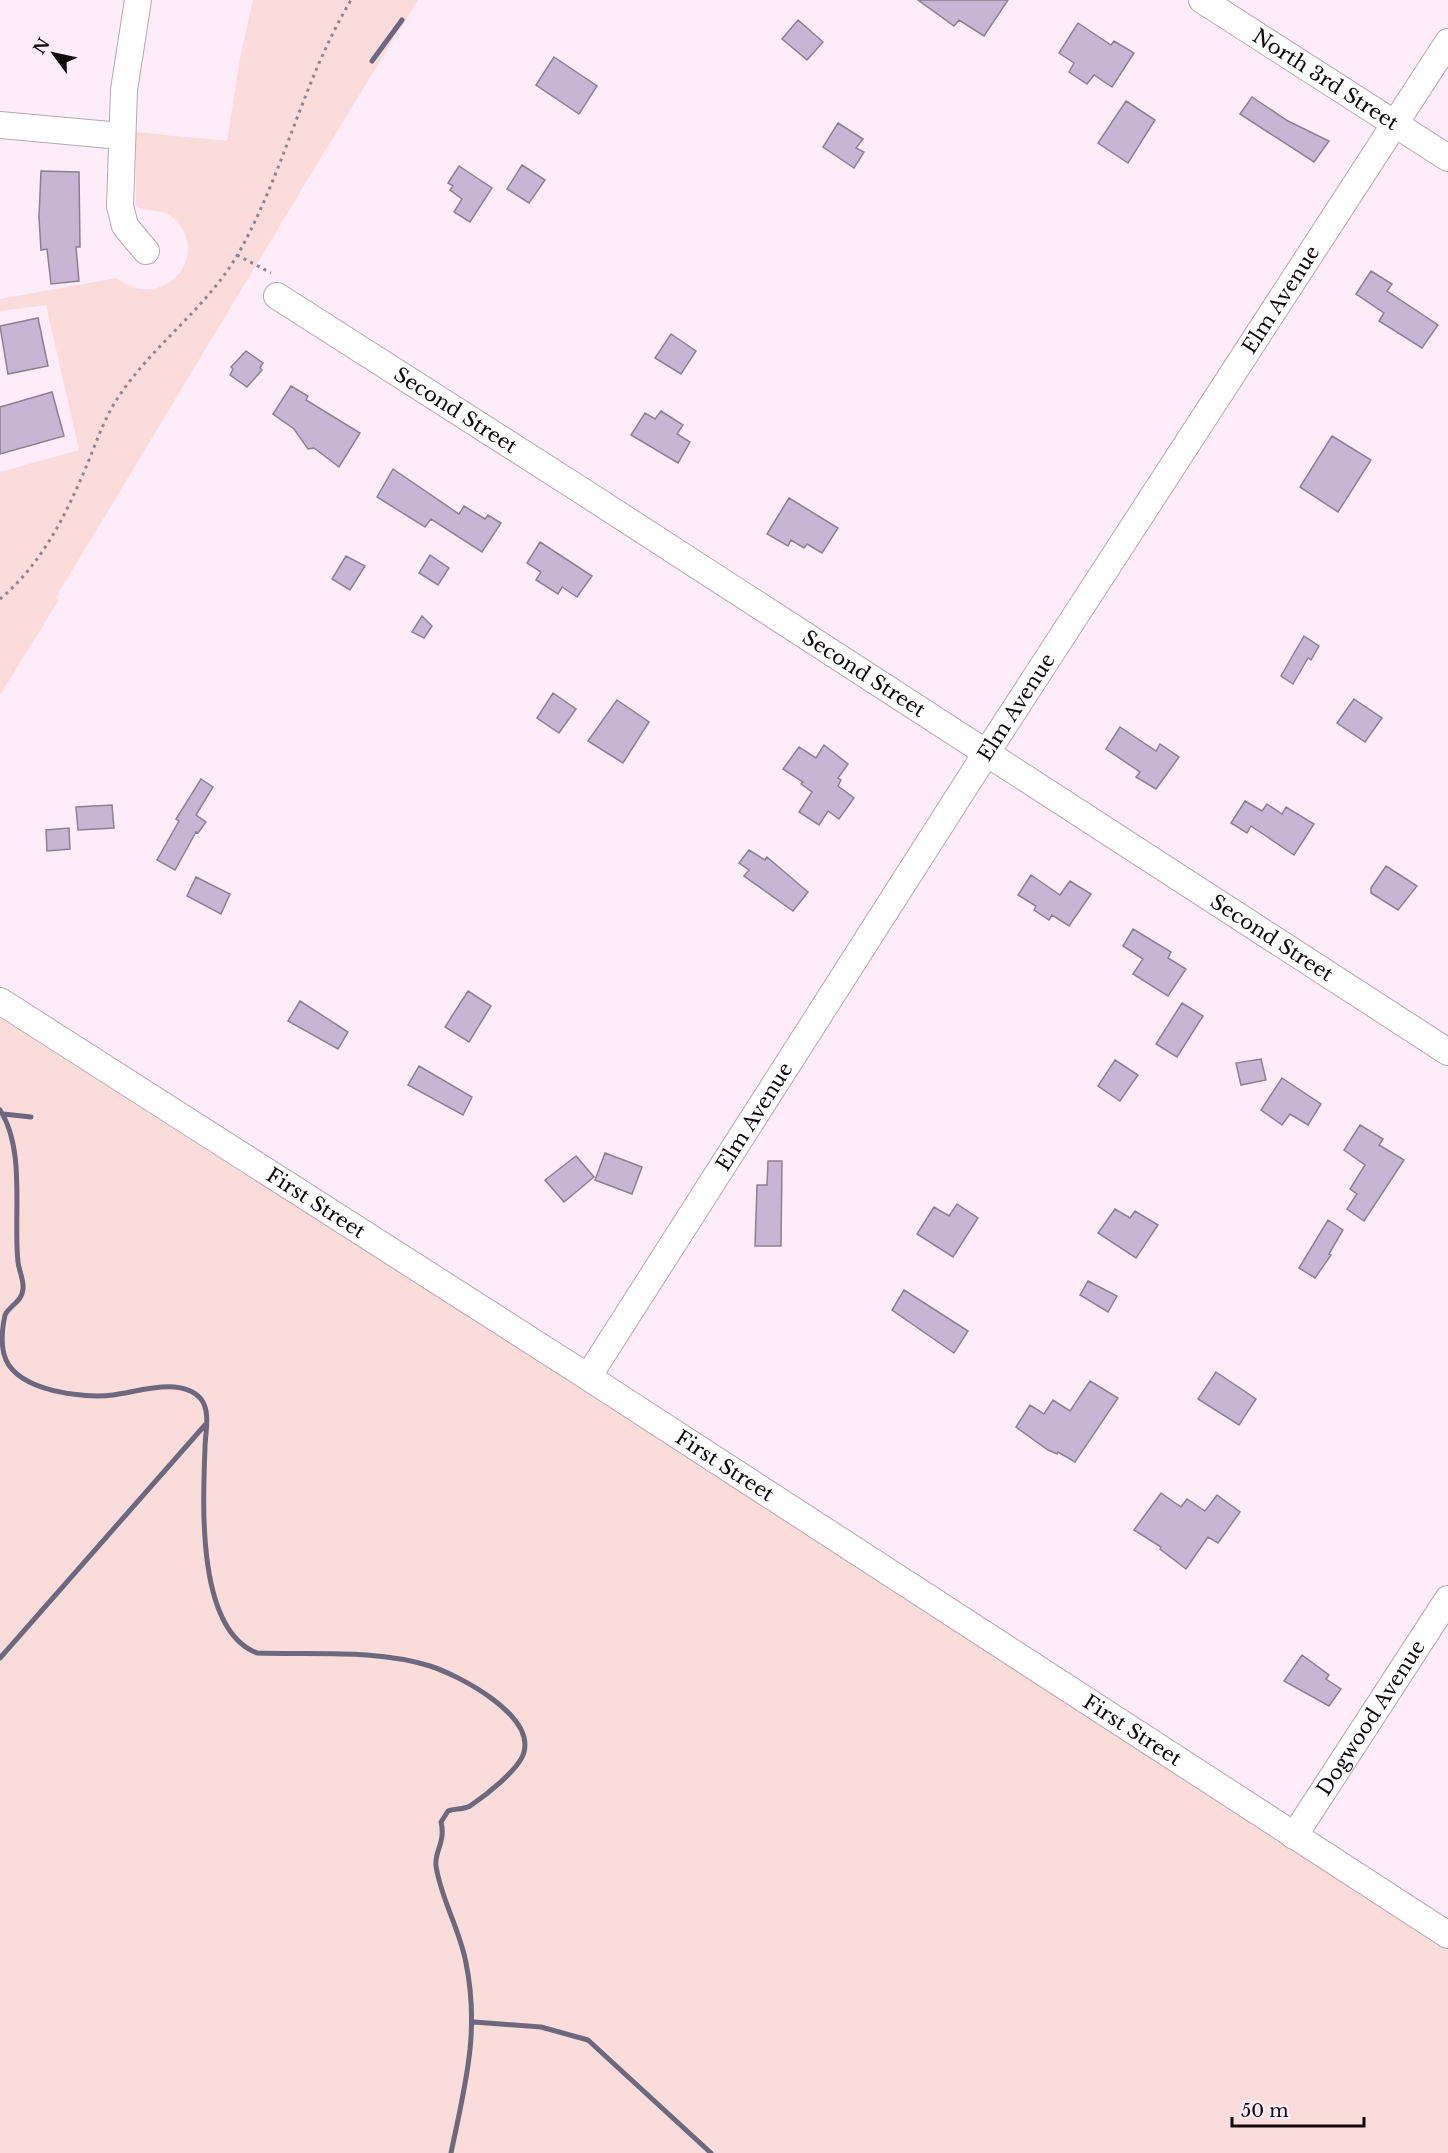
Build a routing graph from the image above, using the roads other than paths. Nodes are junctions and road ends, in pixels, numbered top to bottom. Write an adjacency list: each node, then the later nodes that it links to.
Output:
1 (138, 0): 6 (street)
2 (1202, 0): 4 (street, North 3rd Street)
3 (1448, 42): 4 (street, Elm Avenue)
4 (1395, 123): 7 (street, North 3rd Street); 10 (street, Elm Avenue)
5 (0, 125): 6 (street)
6 (121, 136): 8 (street)
7 (1448, 158)
8 (146, 251)
9 (274, 285): 10 (street, Second Street)
10 (987, 752): 12 (street, Second Street); 13 (street, Elm Avenue)
11 (0, 1001): 13 (street, First Street)
12 (1448, 1052)
13 (588, 1377): 15 (street, First Street)
14 (1448, 1599): 15 (street, Dogwood Avenue)
15 (1294, 1836): 16 (street, First Street)
16 (1448, 1935)

